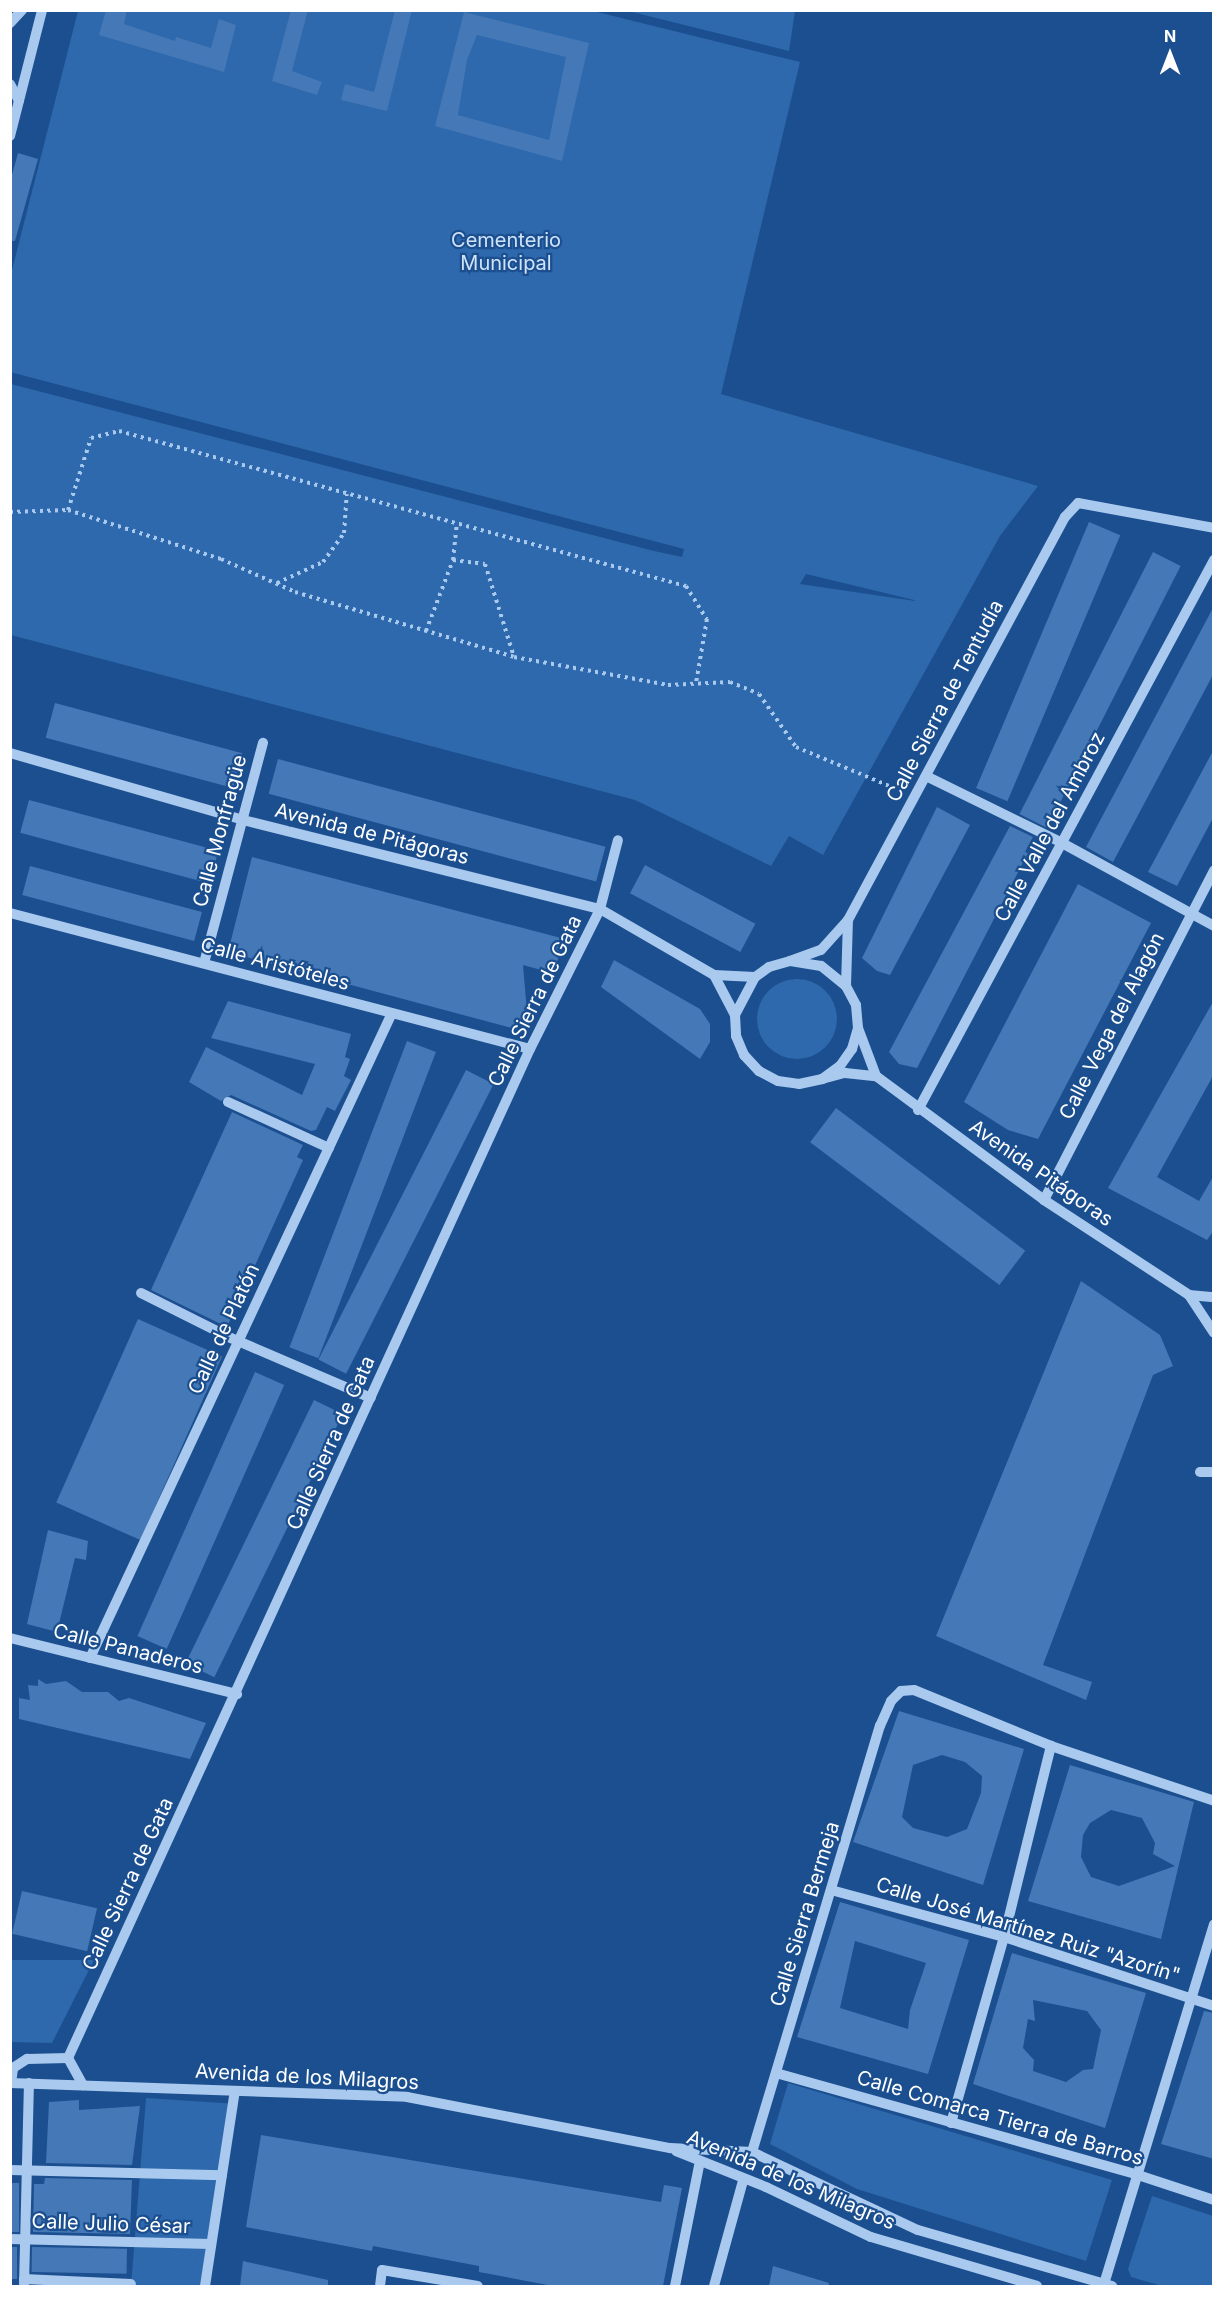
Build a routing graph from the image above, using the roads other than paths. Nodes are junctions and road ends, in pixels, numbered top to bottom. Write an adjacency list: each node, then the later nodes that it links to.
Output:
1 (22, 10): 3 (street)
2 (42, 10): 5 (street)
3 (10, 23)
4 (10, 84): 5 (street)
5 (19, 101): 6 (street)
6 (10, 136)
7 (1214, 528): 11 (street, Calle Sierra de Tentudía)
8 (1214, 560): 14 (street, Calle Valle del Ambroz)
9 (263, 743): 12 (street, Calle Monfragüe)
10 (10, 753): 12 (street, Avenida de Pitágoras)
11 (926, 776): 14 (street); 19 (street, Calle Sierra de Tentudía)
12 (243, 820): 16 (street, Avenida de Pitágoras); 22 (street, Calle Monfragüe)
13 (618, 840): 16 (street, Calle Sierra de Gata)
14 (1062, 843): 18 (street); 33 (street, Calle Valle del Ambroz)
15 (1214, 870): 18 (street, Calle Vega del Alagón)
16 (600, 909): 23 (street, Avenida de Pitágoras); 29 (street, Calle Sierra de Gata)
17 (10, 913): 22 (street, Calle Aristóteles)
18 (1190, 914): 20 (street); 35 (street, Calle Vega del Alagón)
19 (848, 920): 21 (street, Calle Sierra de Tentudía); 25 (street, Calle Sierra de Tentudía)
20 (1214, 926)
21 (790, 961): 24 (street); 25 (street)
22 (204, 963): 26 (street, Calle Aristóteles)
23 (714, 975): 24 (street, Avenida de Pitágoras); 27 (street)
24 (755, 977): 27 (street)
25 (846, 986): 28 (street)
26 (391, 1015): 29 (street, Calle Aristóteles); 34 (street, Calle de Platón)
27 (735, 1015): 31 (street)
28 (858, 1028): 30 (street); 31 (street)
29 (530, 1049): 41 (street, Calle Sierra de Gata)
30 (876, 1076): 31 (street); 33 (street, Avenida Pitágoras)
31 (822, 1079)
32 (228, 1102): 34 (street)
33 (918, 1110): 35 (street, Avenida Pitágoras)
34 (329, 1148): 40 (street, Calle de Platón)
35 (1044, 1200): 37 (street, Avenida Pitágoras)
36 (141, 1293): 40 (street)
37 (1190, 1295): 38 (street, Avenida Pitágoras); 39 (street, Avenida Pitágoras)
38 (1214, 1297)
39 (1214, 1333)
40 (239, 1340): 41 (street); 45 (street, Calle de Platón)
41 (371, 1398): 46 (street, Calle Sierra de Gata)
42 (1200, 1472): 43 (street)
43 (1214, 1472)
44 (10, 1638): 45 (street, Calle Panaderos)
45 (90, 1658): 46 (street, Calle Panaderos)
46 (237, 1694): 54 (street, Calle Sierra de Gata)
47 (1051, 1746): 48 (street); 49 (street, Calle Sierra Bermeja); 51 (street)
48 (1214, 1801)
49 (831, 1890): 51 (street, Calle José Martínez Ruiz "Azorín"); 55 (street, Calle Sierra Bermeja)
50 (1214, 1924): 52 (street)
51 (1004, 1937): 52 (street, Calle José Martínez Ruiz "Azorín"); 60 (street)
52 (1190, 1998): 53 (street, Calle José Martínez Ruiz "Azorín"); 67 (street)
53 (1214, 2006)
54 (68, 2058): 56 (street); 58 (street)
55 (776, 2073): 60 (street, Calle Comarca Tierra de Barros); 62 (street, Calle Sierra Bermeja)
56 (11, 2083): 57 (street, Avenida de los Milagros)
57 (29, 2083): 58 (street, Avenida de los Milagros); 65 (street)
58 (83, 2085): 59 (street, Avenida de los Milagros)
59 (235, 2091): 61 (street, Avenida de los Milagros); 66 (street)
60 (951, 2123): 67 (street, Calle Comarca Tierra de Barros)
61 (670, 2148): 62 (street, Avenida de los Milagros); 63 (street, Avenida de los Milagros)
62 (752, 2152): 75 (street, Avenida de los Milagros)
63 (700, 2162): 68 (street, Avenida de los Milagros); 79 (street)
64 (10, 2170): 65 (street)
65 (26, 2171): 66 (street); 71 (street)
66 (222, 2175): 72 (street)
67 (1138, 2175): 69 (street, Calle Comarca Tierra de Barros); 75 (street)
68 (743, 2181): 80 (street); 81 (street, Avenida de los Milagros)
69 (1214, 2200)
70 (10, 2239): 71 (street, Calle Julio César)
71 (25, 2240): 72 (street, Calle Julio César); 73 (street)
72 (211, 2244): 76 (street)
73 (24, 2283): 74 (street)
74 (131, 2284)
75 (1108, 2285)
76 (205, 2286)
77 (380, 2286): 78 (street)
78 (478, 2286)
79 (675, 2286)
80 (714, 2286)
81 (1037, 2286)

